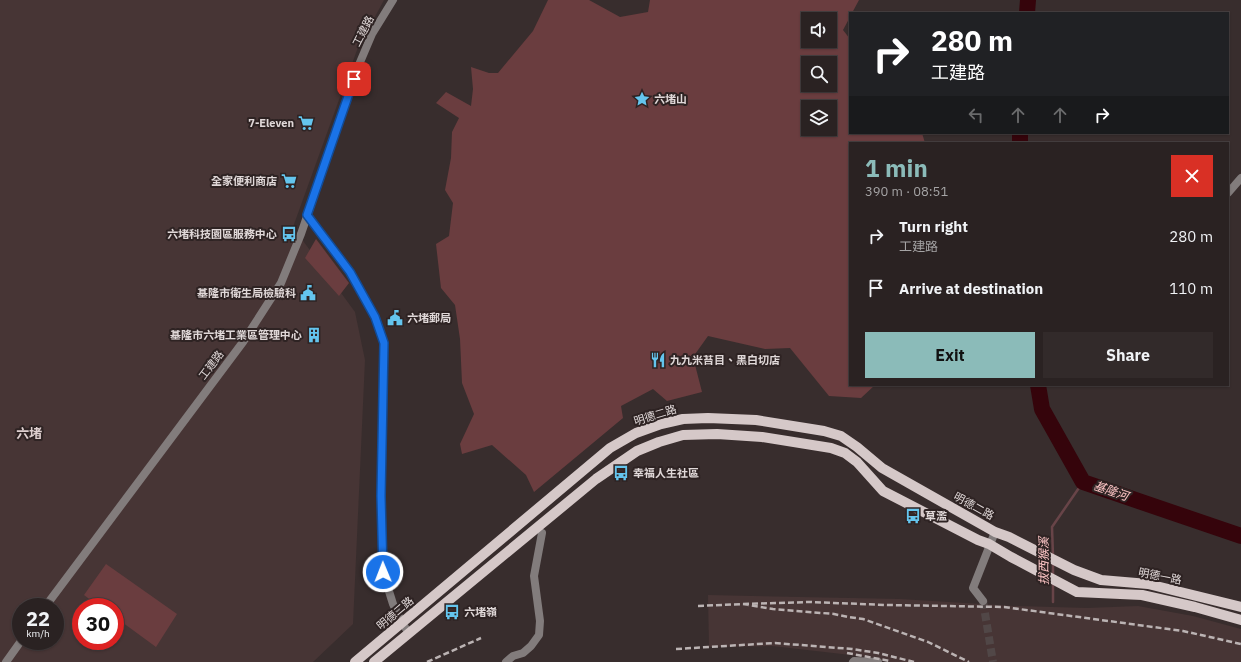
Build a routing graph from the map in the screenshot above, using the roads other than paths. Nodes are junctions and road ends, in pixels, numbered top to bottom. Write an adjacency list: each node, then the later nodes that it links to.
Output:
1 (393, 0): 4 (street, 工建路)
2 (1241, 178): 3 (street)
3 (1229, 192)
4 (307, 215): 9 (street, 工建路); 13 (street)
5 (995, 532): 7 (street); 8 (main road, 明德二路); 13 (main road, 明德二路)
6 (542, 533): 19 (street)
7 (989, 544): 10 (street); 12 (main road, 明德一路); 14 (main road)
8 (1074, 570): 11 (main road, 明德一路)
9 (52, 598)
10 (983, 601)
11 (1241, 607)
12 (1241, 620)
13 (402, 623): 14 (street); 17 (main road, 明德二路)
14 (409, 633): 18 (main road)
15 (15, 650): 16 (street)
16 (6, 662)
17 (355, 662)
18 (374, 662)
19 (506, 662)
20 (853, 662): 21 (street)
21 (878, 662)

